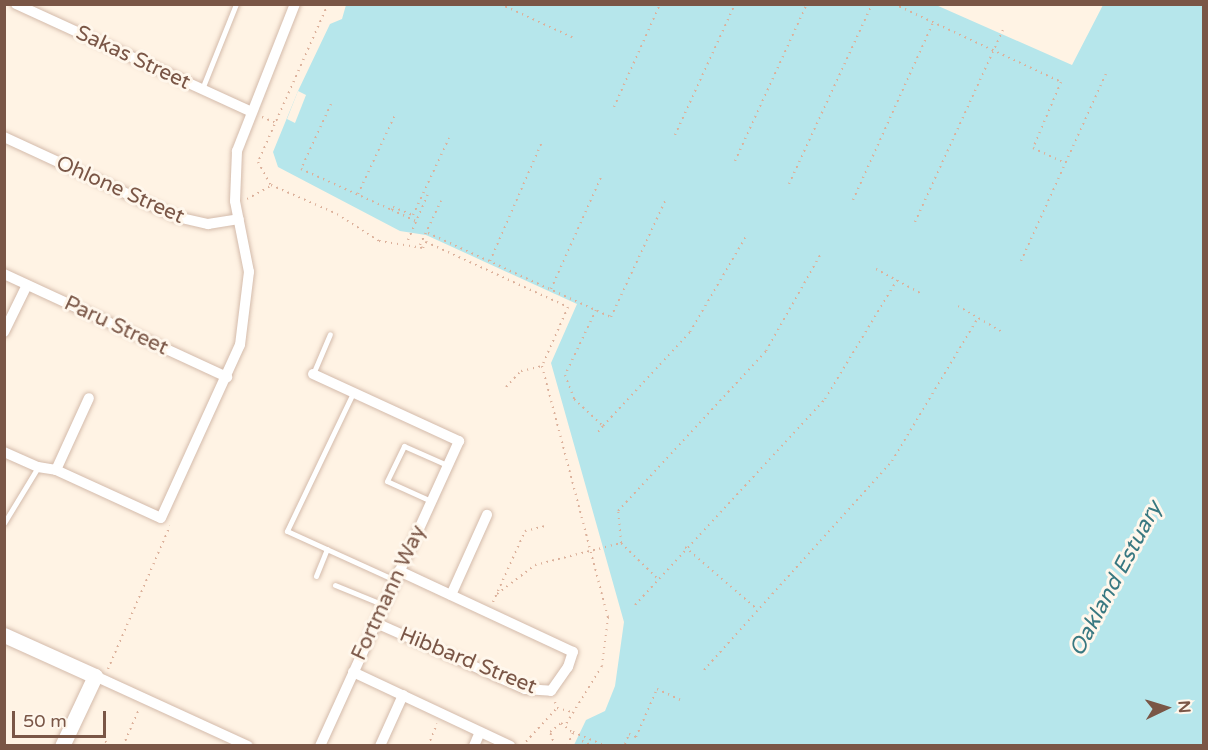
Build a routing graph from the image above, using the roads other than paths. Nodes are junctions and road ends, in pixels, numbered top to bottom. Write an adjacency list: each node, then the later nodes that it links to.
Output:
1 (16, 4): 4 (street, Sakas Street)
2 (236, 4): 4 (lane)
3 (295, 4): 5 (street)
4 (201, 90): 5 (street, Sakas Street)
5 (255, 113): 7 (street)
6 (4, 137): 7 (street, Ohlone Street)
7 (238, 219): 13 (street)
8 (4, 274): 9 (street, Paru Street)
9 (27, 285): 10 (street); 13 (street, Paru Street)
10 (4, 332)
11 (330, 334): 12 (lane)
12 (314, 374): 14 (street)
13 (227, 377): 19 (street)
14 (354, 393): 17 (street, Fortmann Way); 23 (lane)
15 (89, 398): 19 (street)
16 (4, 452): 18 (street)
17 (447, 465): 20 (street, Fortmann Way); 20 (lane)
18 (38, 467): 19 (street); 22 (lane)
19 (56, 470)
20 (431, 501): 25 (street, Fortmann Way)
21 (487, 515): 27 (street)
22 (4, 523)
23 (327, 549): 24 (lane); 25 (lane)
24 (316, 576)
25 (397, 576): 27 (street); 28 (street, Fortmann Way)
26 (335, 585): 28 (lane)
27 (451, 595): 29 (street, Hibbard Street)
28 (384, 605): 29 (street, Fortmann Way)
29 (375, 623): 31 (street, Fortmann Way)
30 (4, 635): 32 (street)
31 (353, 672): 33 (street); 37 (street, Fortmann Way)
32 (95, 676): 35 (street); 36 (street)
33 (403, 695): 34 (street); 38 (street)
34 (480, 732): 39 (street); 40 (street)
35 (62, 746)
36 (248, 746)
37 (320, 746)
38 (380, 746)
39 (474, 746)
40 (510, 746)

